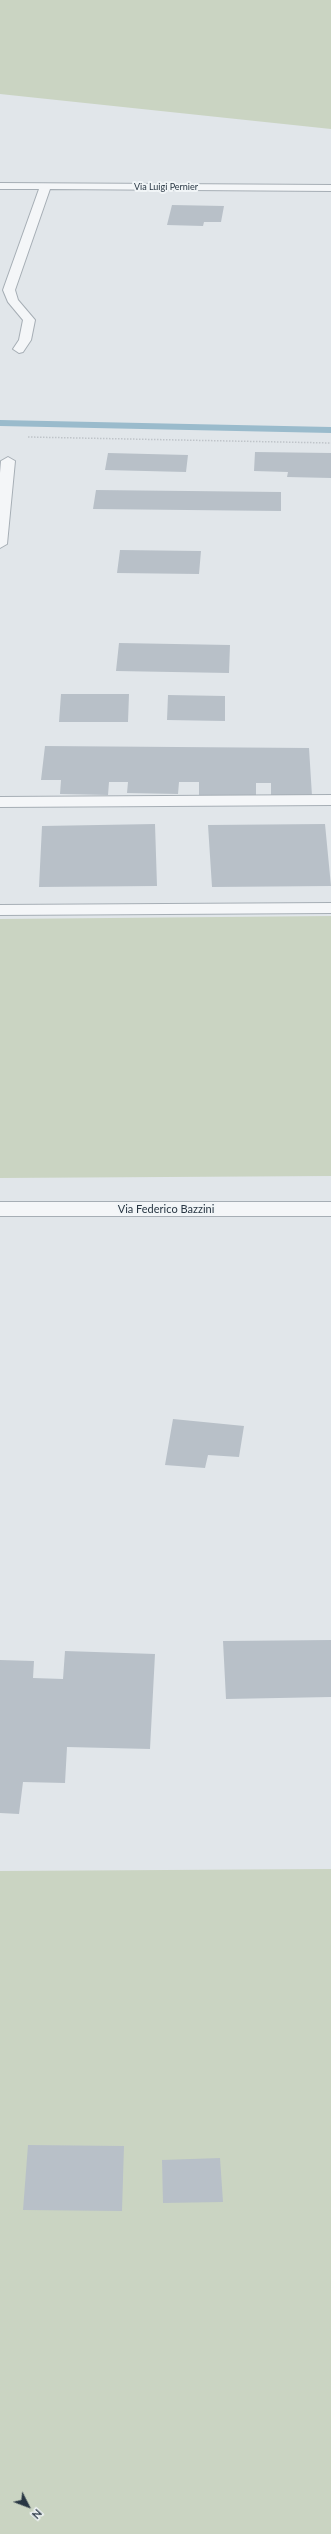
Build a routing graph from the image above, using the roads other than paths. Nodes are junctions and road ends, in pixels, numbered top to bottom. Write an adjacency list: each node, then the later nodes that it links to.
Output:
1 (0, 186): 2 (street, Via Luigi Pernier)
2 (46, 186): 3 (street, Via Luigi Pernier); 4 (street)
3 (331, 188)
4 (19, 350)
5 (8, 461): 6 (street)
6 (0, 544)
7 (331, 800): 8 (street)
8 (0, 802)
9 (331, 908): 10 (street)
10 (0, 910)
11 (0, 1209): 12 (street, Via Federico Bazzini)
12 (331, 1209)

